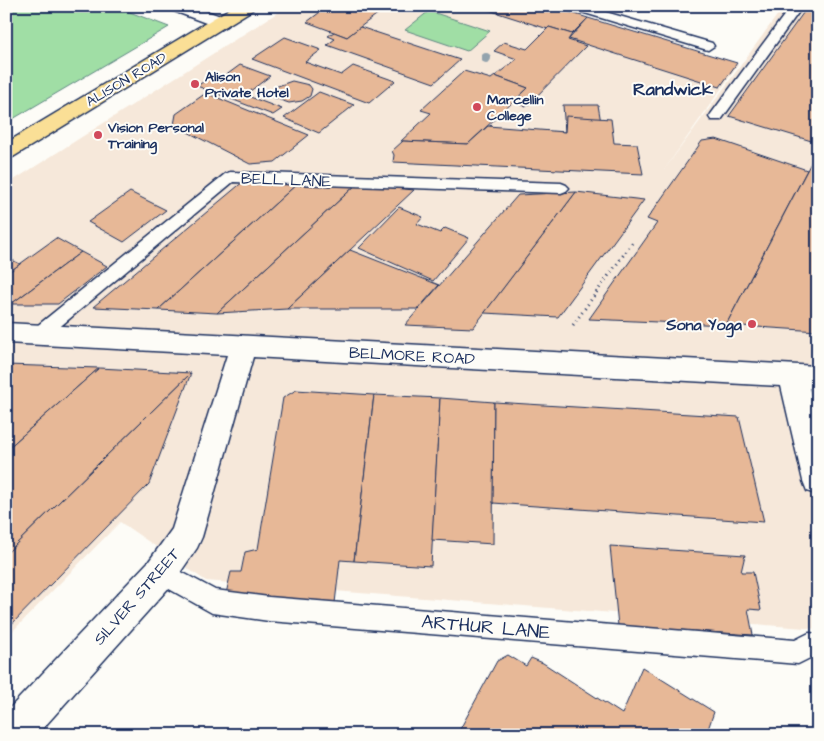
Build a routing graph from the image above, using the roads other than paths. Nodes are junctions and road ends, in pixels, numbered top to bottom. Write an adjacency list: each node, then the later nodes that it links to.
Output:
1 (177, 6): 5 (street)
2 (246, 6): 5 (main road, ALISON ROAD)
3 (572, 6): 6 (lane)
4 (797, 6): 7 (lane)
5 (220, 22): 8 (main road, ALISON ROAD)
6 (708, 46)
7 (716, 117)
8 (6, 152)
9 (561, 188): 11 (lane, BELL LANE)
10 (6, 333): 11 (street, BELMORE ROAD)
11 (38, 335): 12 (street, BELMORE ROAD)
12 (243, 346): 13 (street, BELMORE ROAD); 15 (street, SILVER STREET)
13 (805, 376): 14 (street)
14 (818, 481)
15 (161, 572): 16 (lane, ARTHUR LANE); 17 (street, SILVER STREET)
16 (818, 646)
17 (11, 735)

